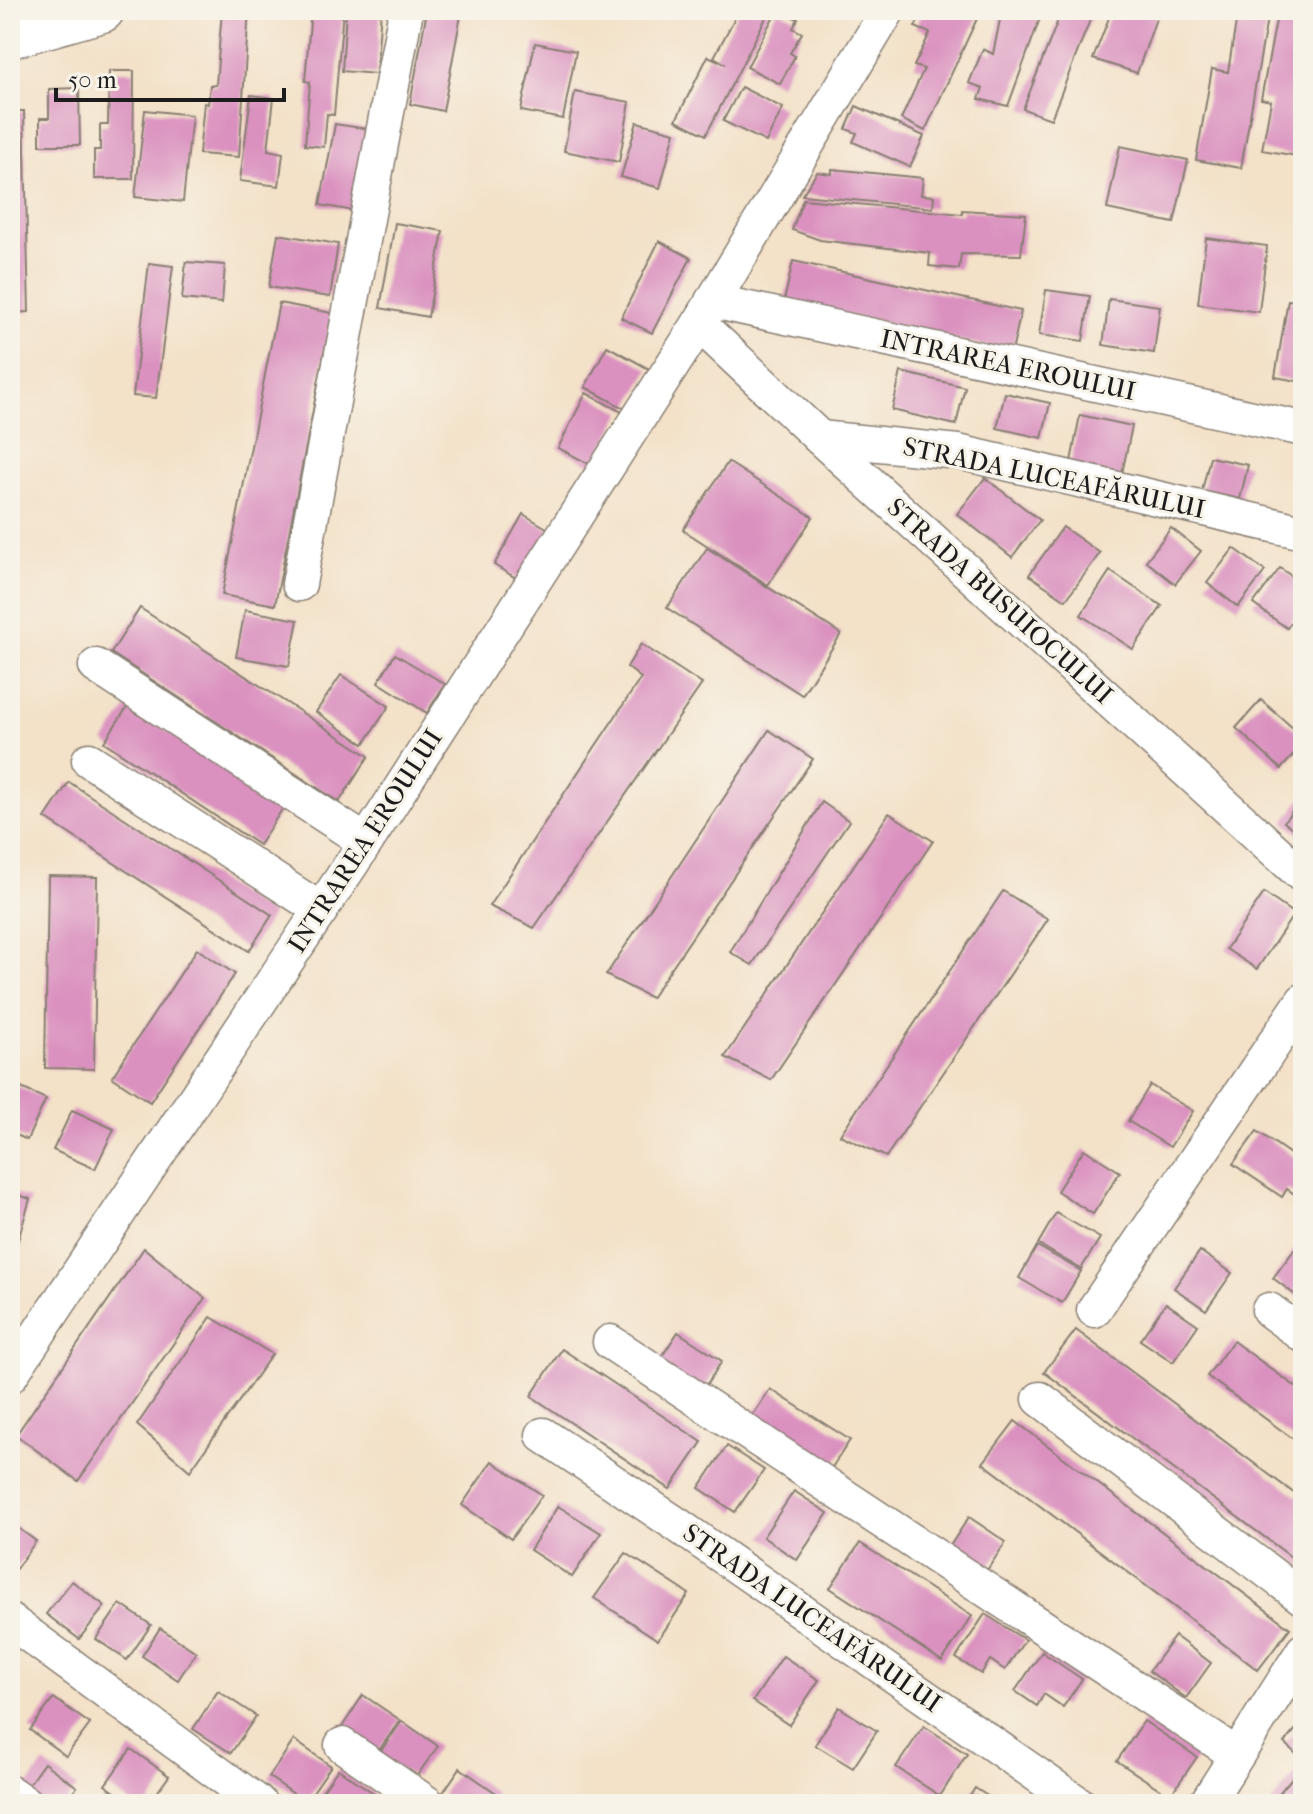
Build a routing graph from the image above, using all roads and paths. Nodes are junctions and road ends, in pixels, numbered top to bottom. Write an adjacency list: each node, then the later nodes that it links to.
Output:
1 (102, 10): 4 (main road)
2 (406, 10): 9 (street)
3 (888, 10): 5 (street, INTRAREA EROULUI)
4 (10, 36)
5 (706, 313): 6 (street, INTRAREA EROULUI); 7 (street, STRADA BUSUIOCULUI); 12 (street, INTRAREA EROULUI)
6 (1303, 429)
7 (820, 438): 8 (street, STRADA LUCEAFĂRULUI); 13 (street, STRADA BUSUIOCULUI)
8 (1297, 534)
9 (299, 584)
10 (96, 666): 12 (street)
11 (89, 760): 14 (street)
12 (366, 842): 14 (street, INTRAREA EROULUI)
13 (1303, 876)
14 (321, 910): 20 (street, INTRAREA EROULUI)
15 (1303, 1001): 16 (street)
16 (1094, 1310)
17 (1269, 1310): 18 (street)
18 (1303, 1335)
19 (610, 1342): 27 (street)
20 (10, 1376)
21 (1040, 1399): 23 (street)
22 (543, 1435): 33 (street, STRADA LUCEAFĂRULUI)
23 (1303, 1598)
24 (10, 1621): 31 (street)
25 (1302, 1654): 27 (street)
26 (342, 1745): 32 (street)
27 (1237, 1755): 29 (street)
28 (10, 1793): 30 (street)
29 (1215, 1800)
30 (26, 1804)
31 (260, 1804)
32 (428, 1804)
33 (1079, 1804)

